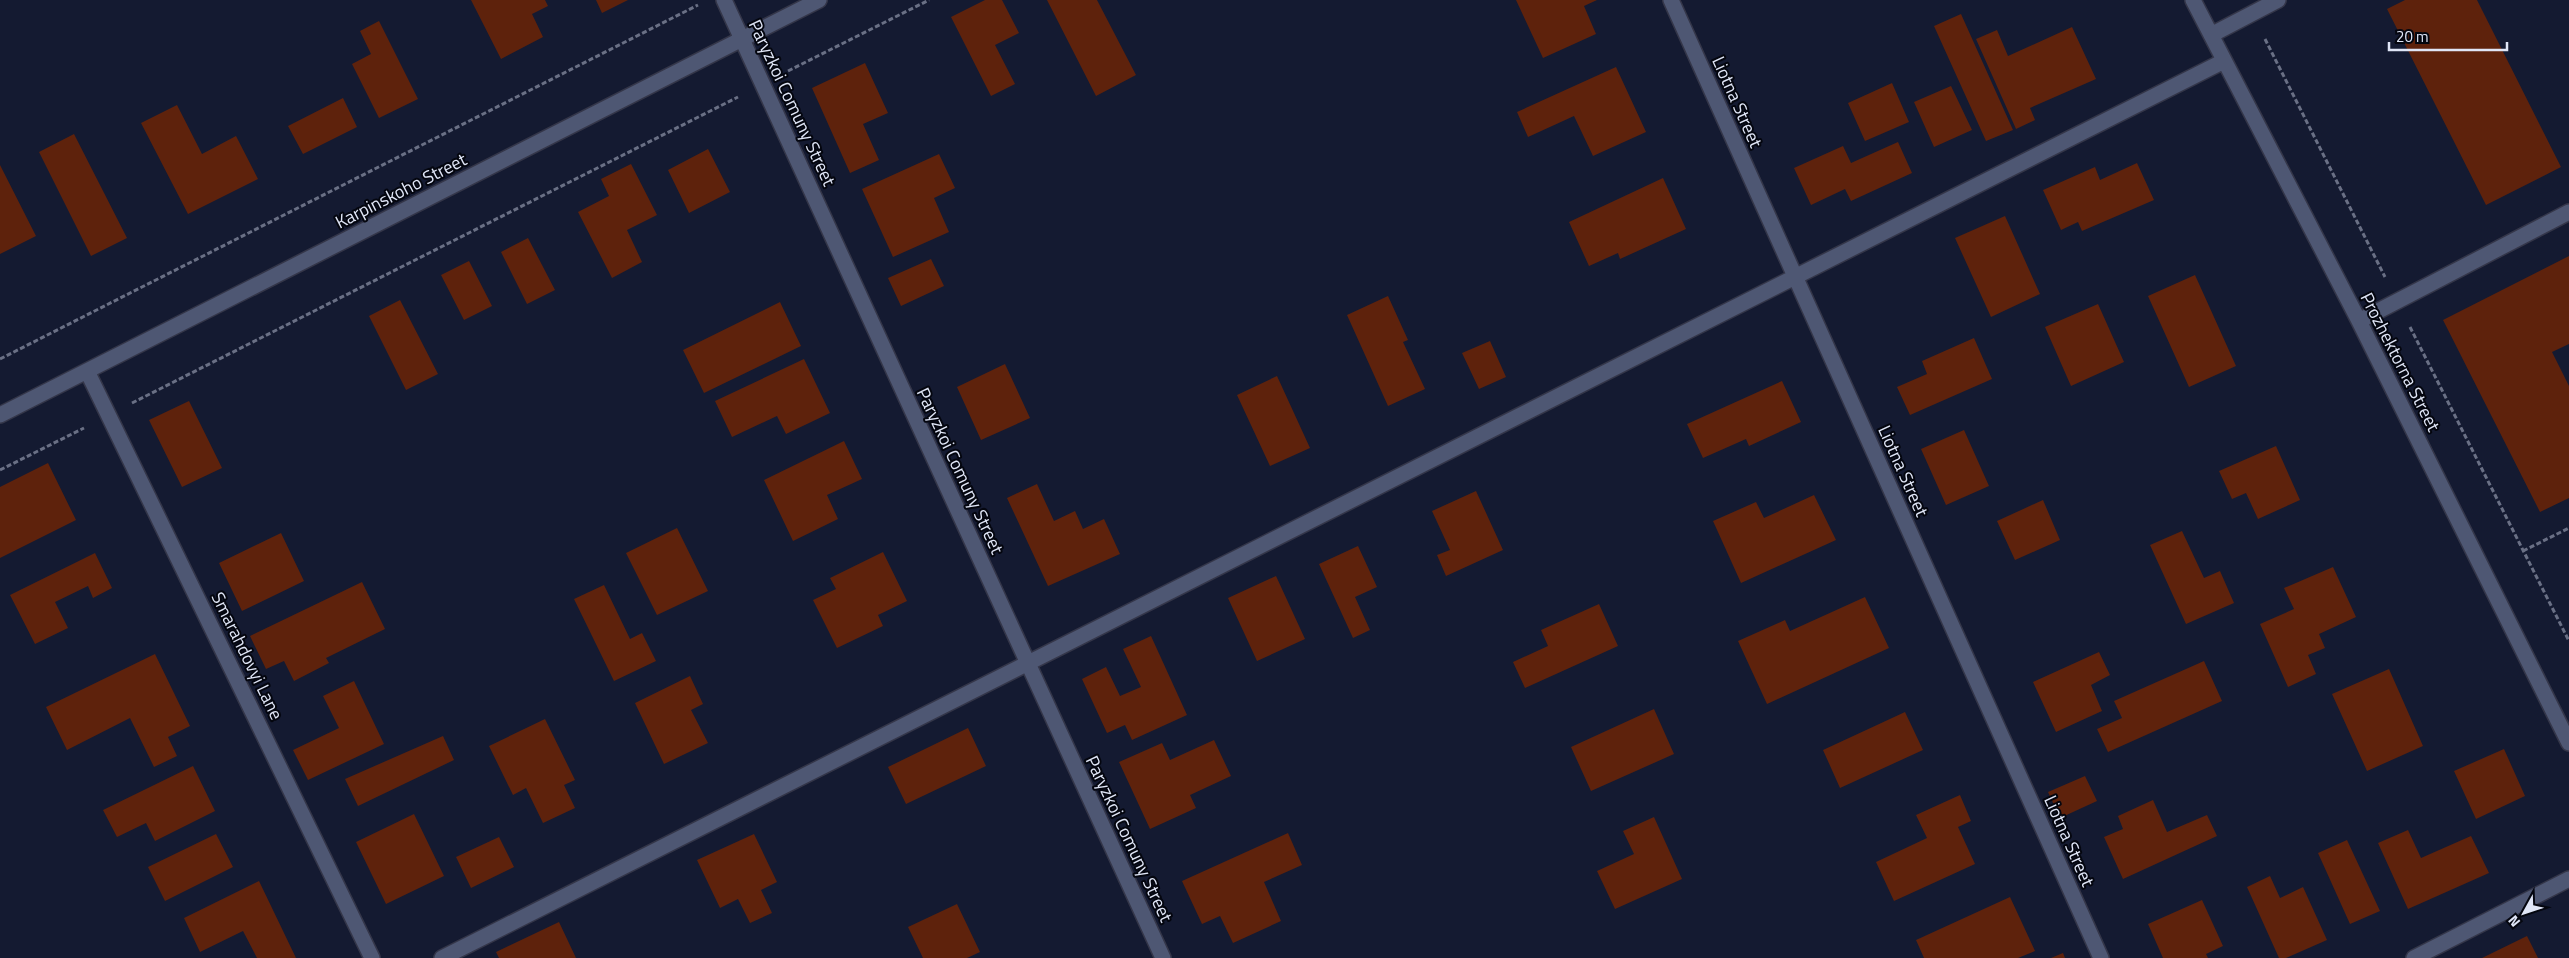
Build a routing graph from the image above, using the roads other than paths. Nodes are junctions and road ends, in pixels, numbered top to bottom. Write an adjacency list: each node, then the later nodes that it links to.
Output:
1 (724, 0): 7 (street, Paryzkoi Comuny Street)
2 (819, 0): 7 (street, Karpinskoho Street)
3 (1671, 0): 10 (street, Liotna Street)
4 (2193, 0): 6 (street, Prozhektorna Street)
5 (2278, 0): 6 (street)
6 (2211, 35): 8 (street, Prozhektorna Street)
7 (742, 39): 12 (street, Karpinskoho Street); 14 (street, Paryzkoi Comuny Street)
8 (2224, 62): 10 (street); 11 (street, Prozhektorna Street)
9 (2569, 212): 11 (street)
10 (1796, 277): 14 (street); 20 (street, Liotna Street)
11 (2359, 321): 15 (street, Prozhektorna Street)
12 (87, 371): 13 (street, Karpinskoho Street); 17 (street, Smarahdovyi Lane)
13 (0, 415)
14 (1028, 663): 18 (street); 19 (street, Paryzkoi Comuny Street)
15 (2569, 743)
16 (2569, 880): 21 (street)
17 (372, 958)
18 (442, 958)
19 (1163, 958)
20 (2101, 958)
21 (2414, 958)

